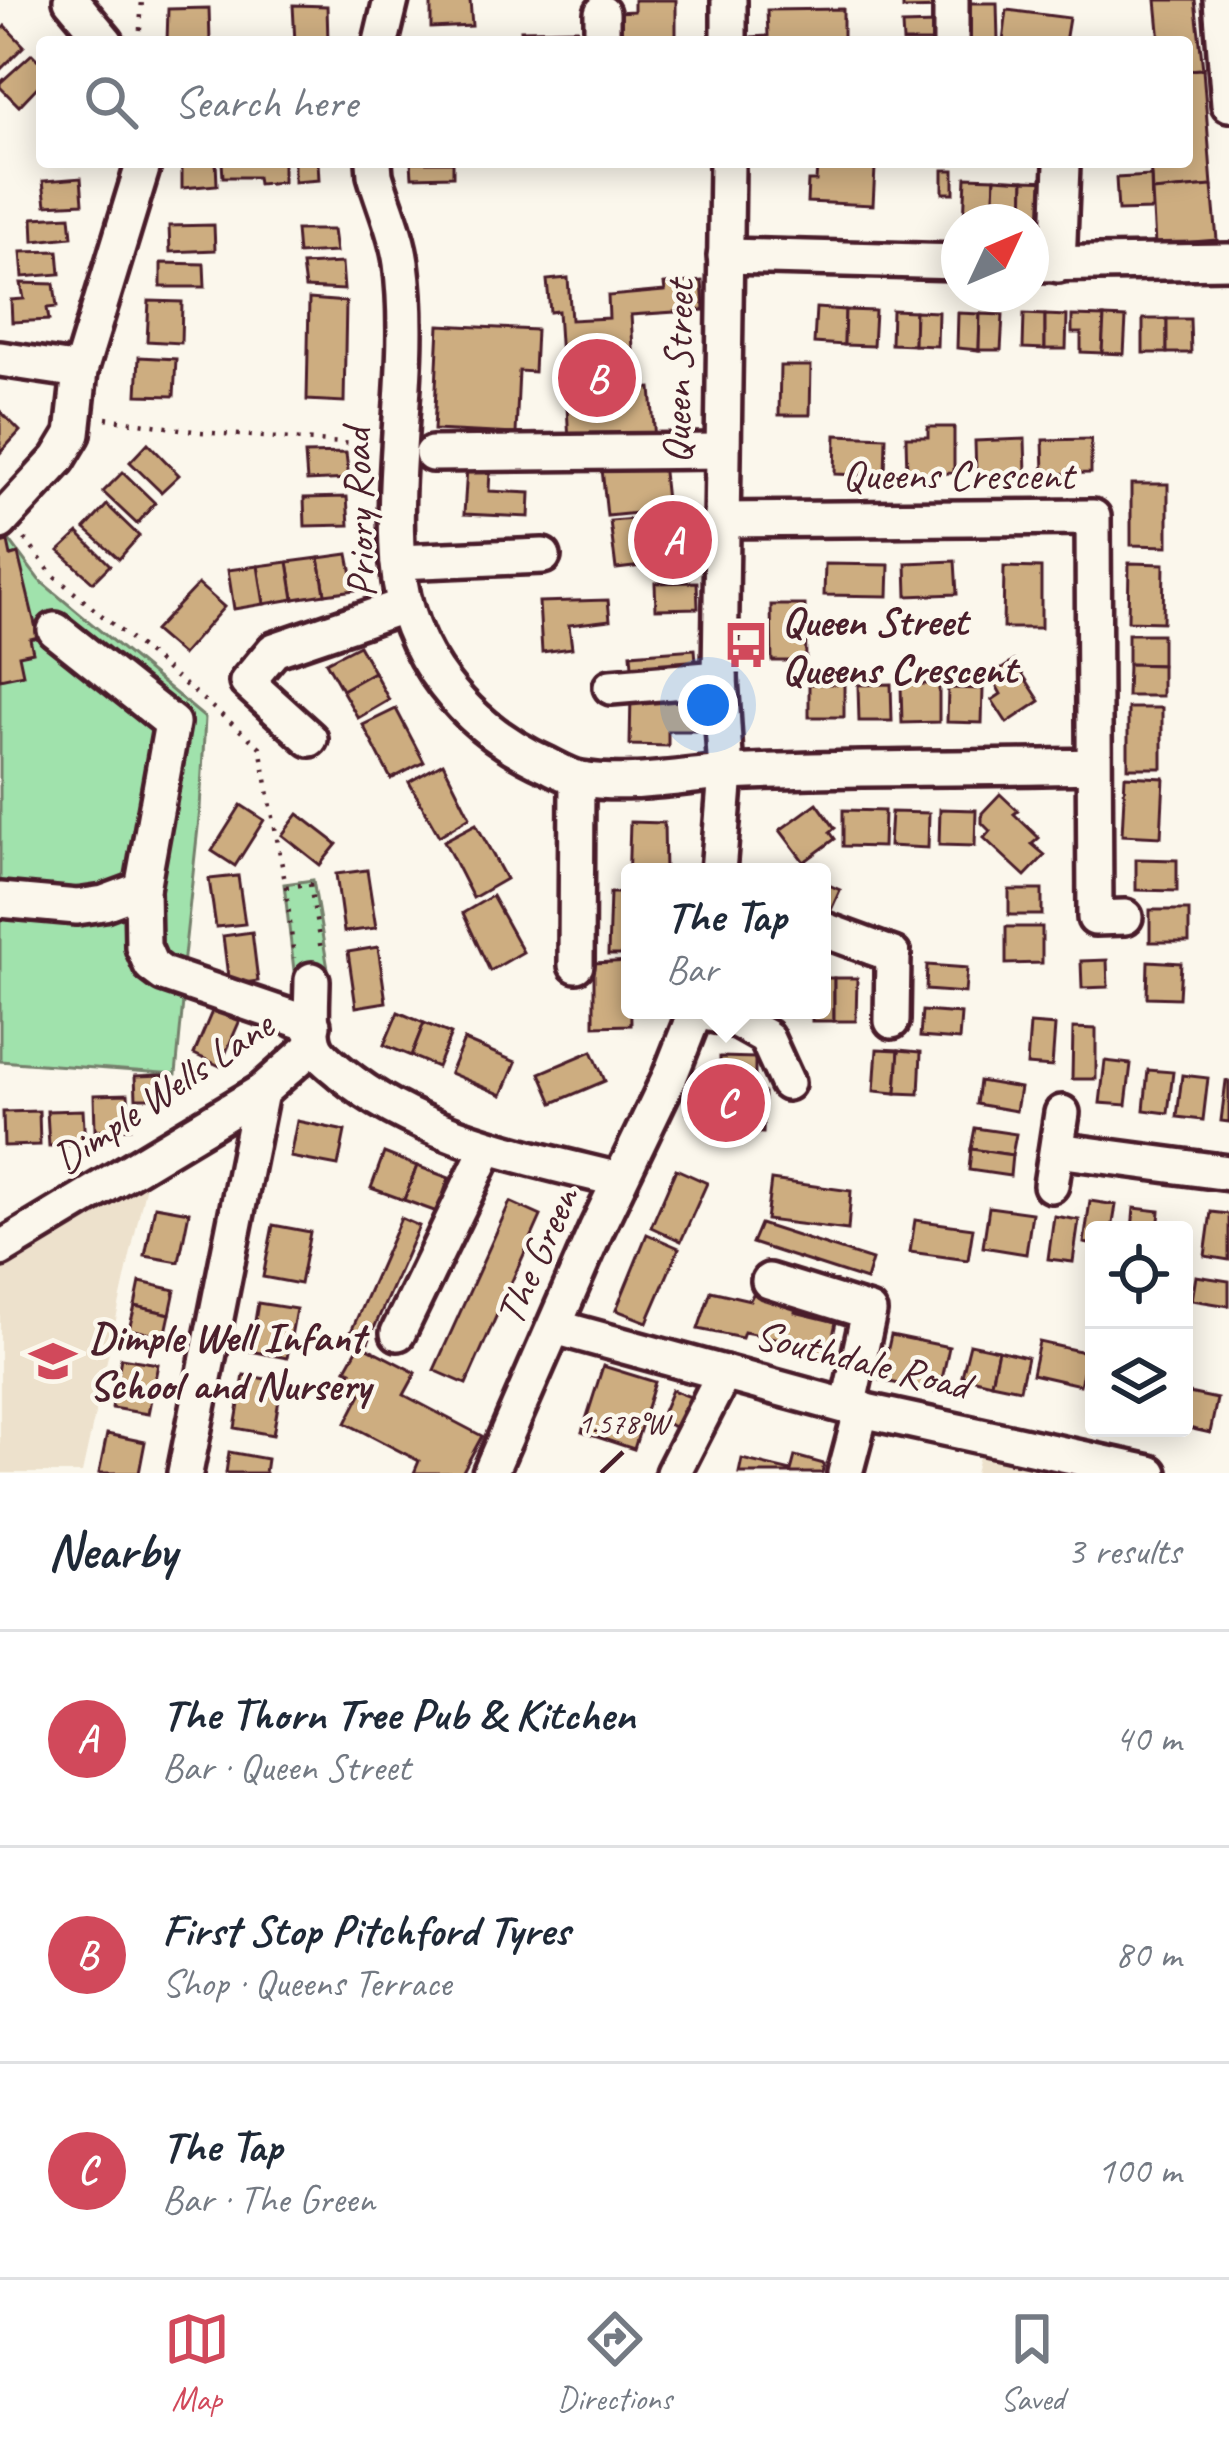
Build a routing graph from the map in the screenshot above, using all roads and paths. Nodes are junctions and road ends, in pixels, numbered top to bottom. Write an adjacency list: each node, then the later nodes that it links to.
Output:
1 (71, 0): 7 (street)
2 (142, 0): 8 (path)
3 (391, 0): 9 (street)
4 (729, 0): 10 (street)
5 (951, 0): 11 (street)
6 (1221, 0): 12 (street)
7 (101, 36)
8 (140, 36)
9 (382, 36)
10 (729, 36)
11 (951, 36)
12 (1229, 104)
13 (142, 168): 23 (street)
14 (374, 168): 25 (street, Priory Road)
15 (727, 168): 18 (street, Queen Street)
16 (1062, 168): 17 (street)
17 (1049, 237)
18 (725, 256): 20 (street); 26 (street, Queen Street)
19 (1229, 261): 21 (street)
20 (941, 262)
21 (1049, 264)
22 (0, 359): 23 (street)
23 (80, 371): 24 (street)
24 (77, 410): 25 (path); 28 (street)
25 (398, 447): 31 (street, Priory Road)
26 (721, 451): 27 (street); 29 (street, Queen Street)
27 (432, 454)
28 (3, 519): 41 (path)
29 (721, 520): 34 (street, Queen Street); 37 (street, Queens Crescent)
30 (543, 556): 31 (street)
31 (398, 562): 32 (street, Priory Road)
32 (403, 606): 36 (street); 39 (street, Priory Road)
33 (55, 630): 42 (street)
34 (720, 678): 35 (street); 38 (street, Queen Street)
35 (611, 687)
36 (310, 739)
37 (1092, 766): 38 (street); 44 (street, Queens Crescent)
38 (726, 773): 39 (street, Priory Road); 40 (street, Queen Street)
39 (578, 779): 46 (street)
40 (719, 863)
41 (286, 887): 47 (path); 47 (path)
42 (142, 889): 43 (street); 51 (street)
43 (0, 900)
44 (1126, 917)
45 (831, 932): 50 (street)
46 (576, 965)
47 (312, 980): 51 (street)
48 (693, 1019): 58 (street, The Green)
49 (734, 1019): 52 (street)
50 (892, 1021)
51 (314, 1035): 53 (street, Dimple Wells Lane); 55 (street)
52 (787, 1084)
53 (261, 1092): 60 (street, Dimple Wells Lane); 66 (street)
54 (1062, 1113): 56 (street)
55 (488, 1147): 58 (street); 63 (street)
56 (1057, 1150): 57 (street); 59 (street)
57 (1229, 1174)
58 (619, 1180): 62 (street, The Green)
59 (1051, 1185)
60 (0, 1249)
61 (770, 1281): 65 (street)
62 (555, 1327): 64 (street, Southdale Road); 67 (street, The Green)
63 (398, 1333)
64 (724, 1372): 65 (street, Southdale Road); 68 (street)
65 (855, 1408): 69 (street); 70 (street, Southdale Road)
66 (185, 1473)
67 (490, 1473)
68 (673, 1473)
69 (845, 1473)
70 (1150, 1473)

